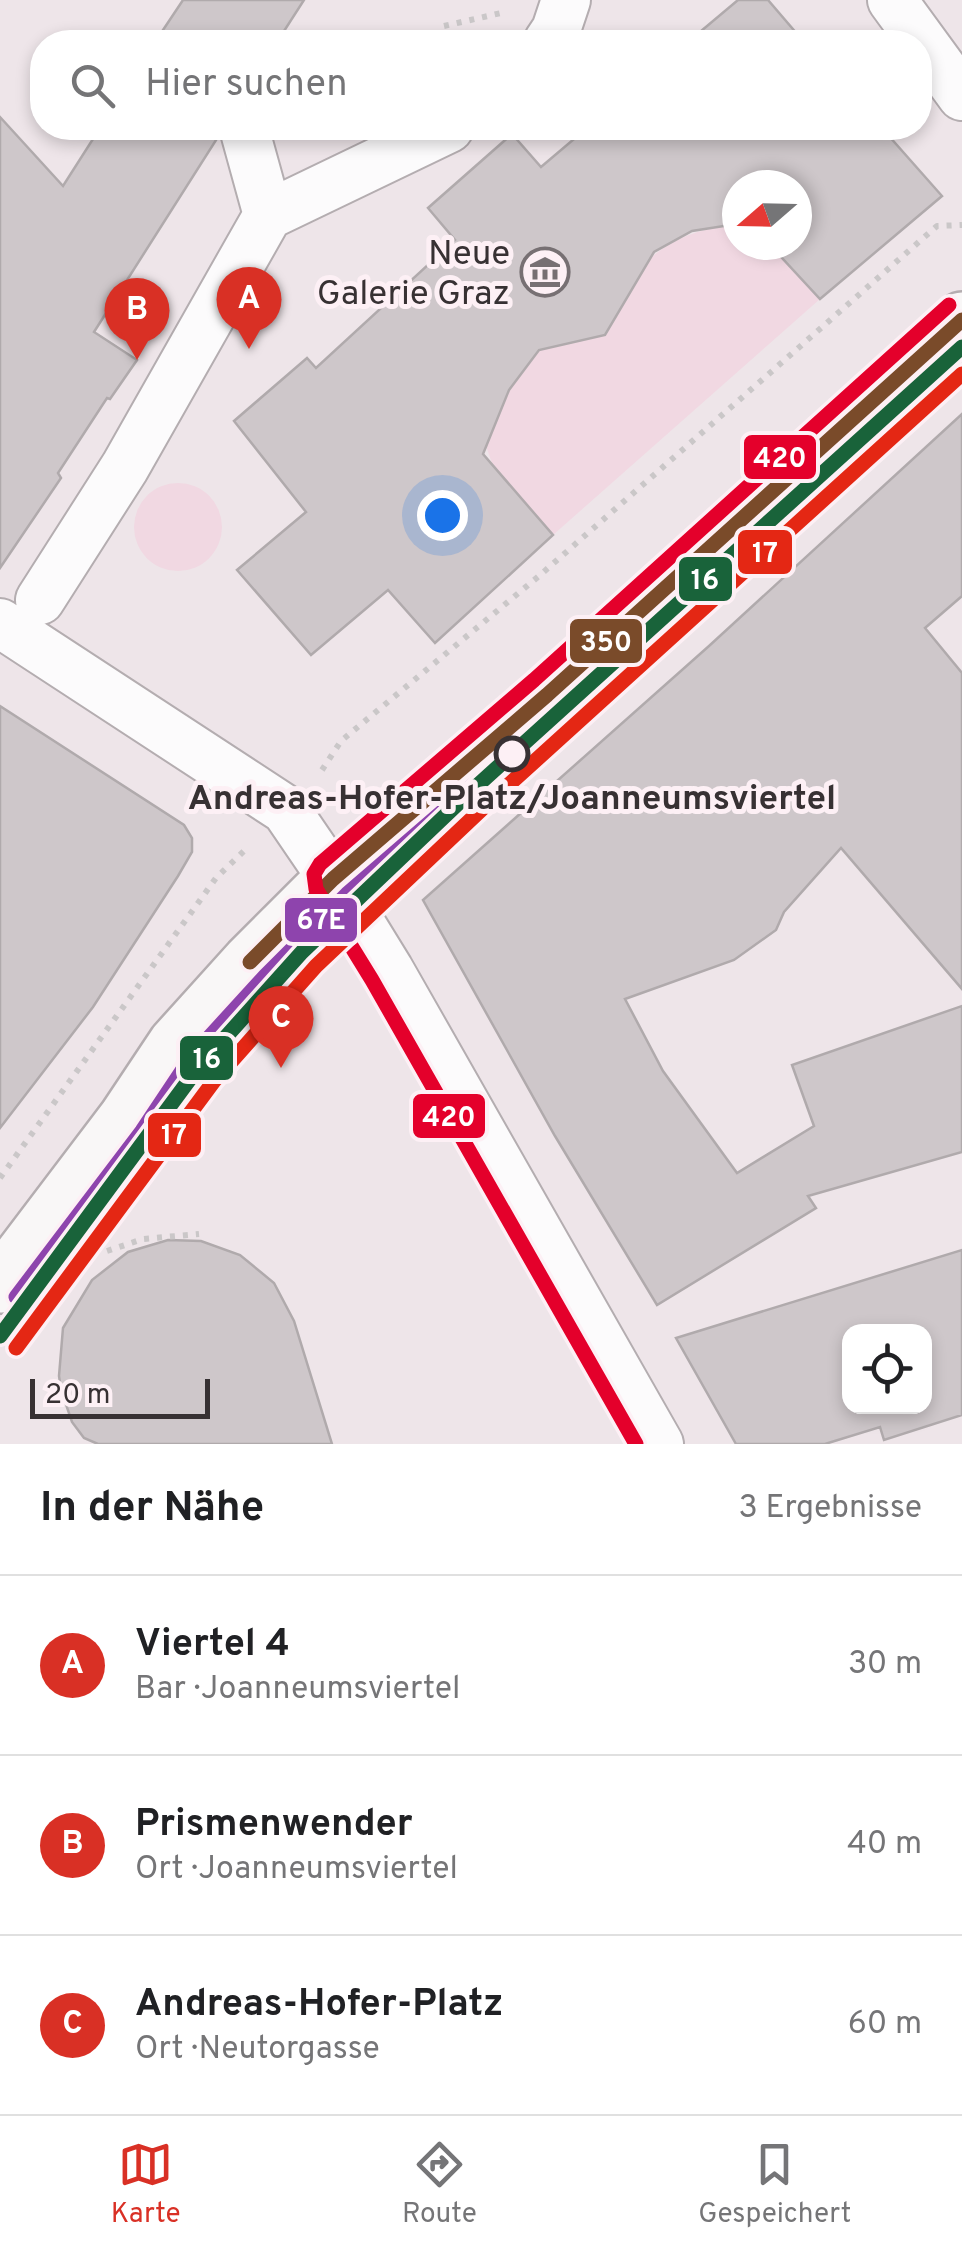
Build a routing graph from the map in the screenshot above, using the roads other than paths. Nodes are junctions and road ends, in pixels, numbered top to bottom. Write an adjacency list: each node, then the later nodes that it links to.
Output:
1 (566, 0): 3 (street)
2 (892, 0): 4 (street)
3 (556, 30)
4 (914, 30)
5 (932, 55): 6 (street)
6 (962, 96)
7 (247, 140): 9 (street)
8 (424, 140): 9 (street)
9 (268, 215): 11 (street)
10 (962, 320): 13 (street)
11 (40, 600)
12 (0, 623): 13 (street)
13 (333, 880): 14 (street); 15 (street)
14 (0, 1286)
15 (659, 1444)

